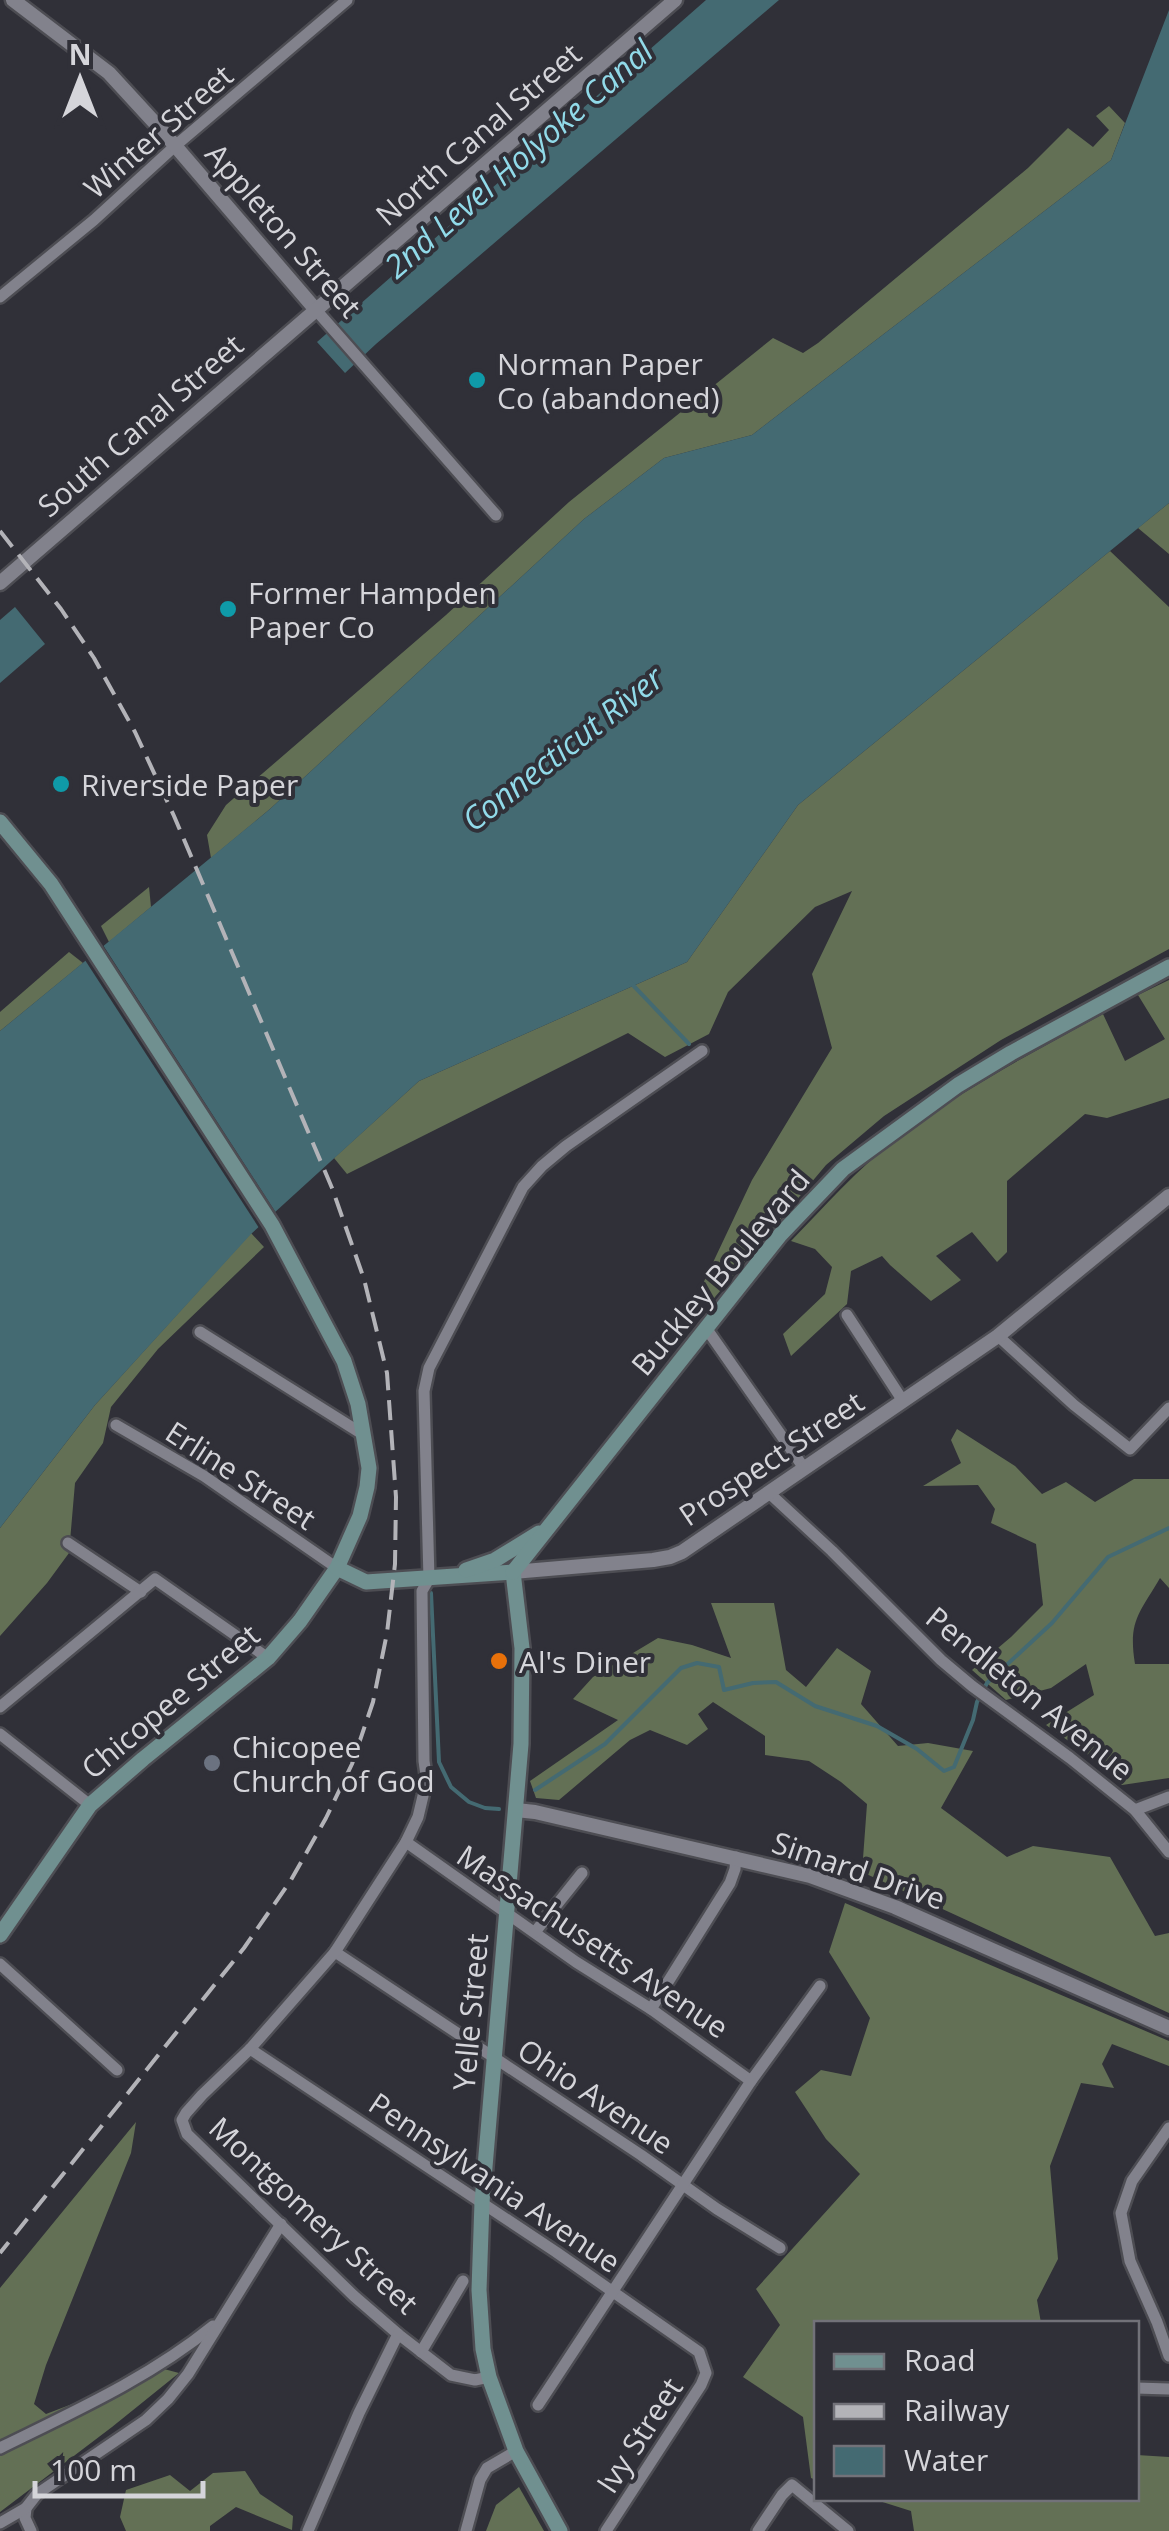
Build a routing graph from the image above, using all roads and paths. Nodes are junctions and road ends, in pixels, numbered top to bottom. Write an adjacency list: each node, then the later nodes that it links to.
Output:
1 (14, 0): 4 (street, Appleton Street)
2 (347, 0): 4 (street, Winter Street)
3 (675, 0): 6 (street, North Canal Street)
4 (176, 146): 5 (street, Winter Street); 6 (street, Appleton Street)
5 (0, 296)
6 (320, 314): 7 (street, Appleton Street); 8 (street, South Canal Street)
7 (496, 516)
8 (0, 583)
9 (0, 822): 20 (main road, Chicopee Street)
10 (1169, 966): 14 (main road, Buckley Boulevard)
11 (702, 1051): 27 (street, Montgomery Street)
12 (1167, 1201): 16 (street, Prospect Street)
13 (847, 1315): 17 (street)
14 (706, 1328): 21 (street); 23 (main road, Buckley Boulevard)
15 (200, 1332): 20 (street)
16 (998, 1336): 17 (street, Prospect Street); 18 (street)
17 (904, 1401): 21 (street, Prospect Street)
18 (1169, 1408)
19 (116, 1425): 25 (street, Erline Street)
20 (364, 1435): 25 (main road, Chicopee Street)
21 (804, 1468): 22 (street, Prospect Street)
22 (768, 1492): 26 (street, Prospect Street); 35 (street, Pendleton Avenue)
23 (554, 1522): 26 (main road, Buckley Boulevard); 27 (main road)
24 (68, 1543): 28 (street)
25 (337, 1568): 27 (main road, Prospect Street); 29 (main road, Chicopee Street)
26 (513, 1572): 27 (main road, Prospect Street); 34 (main road, Yelle Street)
27 (438, 1578): 36 (street, Montgomery Street)
28 (140, 1592): 29 (street); 30 (street)
29 (268, 1658): 33 (main road, Chicopee Street)
30 (0, 1708)
31 (0, 1734): 33 (street)
32 (1169, 1797): 35 (street)
33 (90, 1806): 42 (main road, Chicopee Street)
34 (516, 1810): 38 (street, Simard Drive); 40 (main road, Yelle Street)
35 (1135, 1810): 37 (street, Pendleton Avenue)
36 (406, 1842): 40 (street, Massachusetts Avenue); 43 (street, Montgomery Street)
37 (1169, 1852)
38 (736, 1857): 46 (street); 47 (street, Simard Drive)
39 (582, 1874): 41 (street)
40 (506, 1912): 41 (street, Massachusetts Avenue); 49 (main road, Yelle Street)
41 (535, 1932): 46 (street, Massachusetts Avenue)
42 (0, 1935)
43 (335, 1952): 48 (street, Montgomery Street); 49 (street, Ohio Avenue)
44 (0, 1964): 50 (street)
45 (820, 1986): 51 (street)
46 (651, 2009): 51 (street, Massachusetts Avenue)
47 (1169, 2028)
48 (250, 2049): 54 (street, Pennsylvania Avenue); 55 (street, Montgomery Street)
49 (494, 2058): 53 (street, Ohio Avenue); 54 (main road, Yelle Street)
50 (117, 2070)
51 (751, 2080): 53 (street)
52 (1169, 2128): 62 (street)
53 (682, 2185): 56 (street, Ohio Avenue); 58 (street)
54 (482, 2202): 58 (street, Pennsylvania Avenue); 64 (main road, Yelle Street)
55 (282, 2224): 59 (street); 60 (street, Montgomery Street)
56 (780, 2248)
57 (463, 2281): 61 (street)
58 (614, 2291): 63 (street, Pennsylvania Avenue); 67 (street)
59 (223, 2318): 68 (street); 70 (street)
60 (398, 2334): 61 (street, Montgomery Street); 73 (street)
61 (421, 2352): 64 (street, Montgomery Street)
62 (1169, 2356)
63 (705, 2363): 76 (street, Ivy Street)
64 (490, 2377): 69 (main road, Yelle Street)
65 (1139, 2388): 66 (street)
66 (1169, 2389)
67 (538, 2405)
68 (0, 2448)
69 (516, 2450): 74 (street); 75 (main road)
70 (26, 2508): 71 (street); 72 (street)
71 (0, 2523)
72 (31, 2531)
73 (308, 2531)
74 (466, 2531)
75 (560, 2531)
76 (606, 2531)
77 (758, 2531): 78 (street)
78 (848, 2531)

